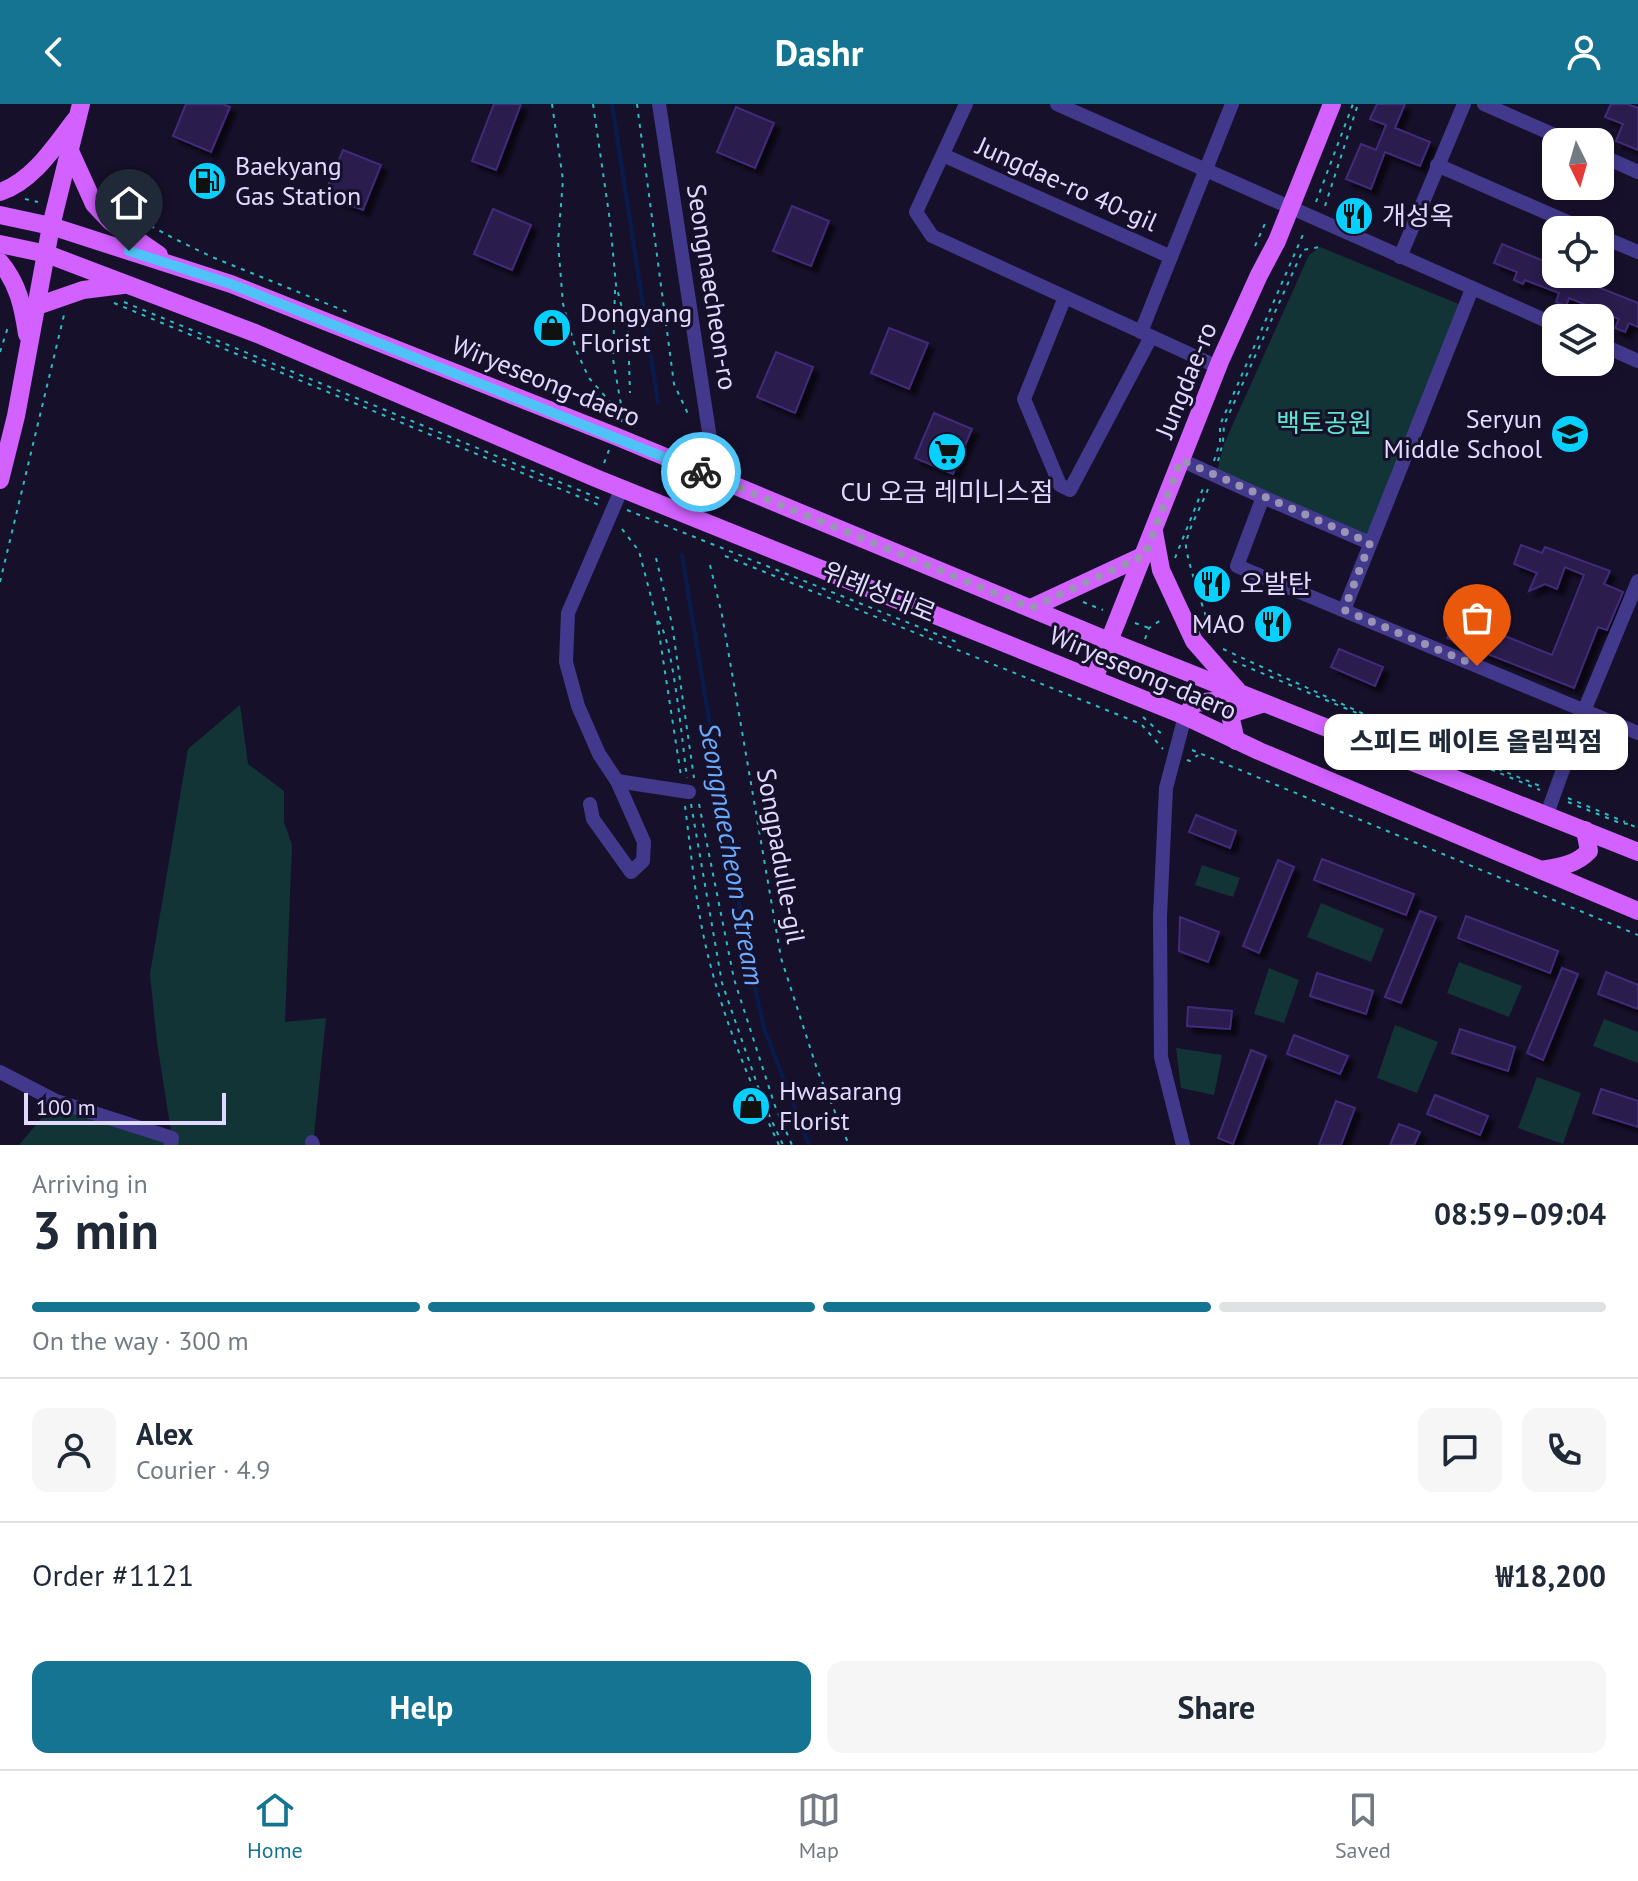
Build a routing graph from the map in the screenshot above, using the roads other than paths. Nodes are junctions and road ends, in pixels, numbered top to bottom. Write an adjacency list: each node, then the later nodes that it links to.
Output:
1 (659, 104): 40 (street, Seongnaecheon-ro)
2 (966, 104): 11 (street, Jungdae-ro 40-gil)
3 (1057, 104): 14 (street)
4 (1332, 104): 17 (main road, Jungdae-ro)
5 (1464, 104): 13 (street)
6 (1484, 104): 9 (street)
7 (1230, 105): 14 (street)
8 (80, 109): 10 (main road); 16 (main road)
9 (1542, 130)
10 (70, 151): 20 (main road); 28 (main road)
11 (943, 155): 25 (street, Jungdae-ro 40-gil); 31 (street, Jungdae-ro 40-gil)
12 (1614, 161): 15 (street)
13 (1437, 165): 19 (street); 26 (street)
14 (1206, 171): 17 (street); 25 (street)
15 (1638, 172)
16 (0, 192)
17 (1290, 209): 26 (street); 38 (main road, Jungdae-ro)
18 (0, 215): 20 (main road, Wiryeseong-daero)
19 (1554, 216)
20 (51, 226): 24 (main road); 28 (main road, Wiryeseong-daero)
21 (1614, 242): 23 (street)
22 (0, 244): 24 (main road, Wiryeseong-daero)
23 (1638, 252)
24 (47, 254): 30 (main road, Wiryeseong-daero); 32 (main road)
25 (1171, 257): 34 (street)
26 (1400, 257): 29 (street)
27 (0, 262): 35 (main road)
28 (178, 267): 40 (main road, Wiryeseong-daero)
29 (1472, 289): 33 (street); 45 (street)
30 (123, 292): 32 (main road); 43 (main road, Wiryeseong-daero)
31 (1065, 297): 34 (street, Jungdae-ro 40-gil); 34 (street)
32 (37, 306): 35 (main road)
33 (1542, 319)
34 (1146, 334): 38 (street, Jungdae-ro 40-gil)
35 (28, 344): 41 (main road)
36 (1614, 350): 37 (street)
37 (1638, 361)
38 (1218, 367): 39 (main road, Jungdae-ro)
39 (1181, 460): 42 (street); 44 (main road, Jungdae-ro)
40 (716, 478): 48 (main road, Wiryeseong-daero)
41 (0, 480)
42 (1263, 497): 45 (street); 49 (street)
43 (618, 506): 51 (main road, Wiryeseong-daero); 57 (street)
44 (1154, 532): 46 (main road, Jungdae-ro); 52 (main road)
45 (1370, 543): 49 (street)
46 (1145, 555): 48 (main road); 50 (main road, Jungdae-ro)
47 (1638, 581): 53 (street)
48 (1031, 608): 50 (main road, Wiryeseong-daero)
49 (1344, 610): 53 (street)
50 (1109, 641): 51 (main road, Jungdae-ro); 52 (main road, Wiryeseong-daero)
51 (1094, 679): 54 (main road, Wiryeseong-daero)
52 (1252, 699): 54 (main road); 56 (main road); 60 (main road, Wiryeseong-daero)
53 (1584, 711): 55 (street); 60 (street)
54 (1185, 716): 56 (main road, Wiryeseong-daero); 67 (street)
55 (1638, 733)
56 (1236, 741): 63 (main road, Wiryeseong-daero)
57 (617, 781): 58 (street); 59 (street)
58 (691, 789)
59 (590, 804)
60 (1547, 814): 61 (main road, Wiryeseong-daero)
61 (1585, 830): 62 (main road, Wiryeseong-daero); 63 (main road)
62 (1638, 852)
63 (1541, 870): 64 (main road, Wiryeseong-daero)
64 (1638, 911)
65 (0, 1072): 66 (street)
66 (171, 1145)
67 (1183, 1145)

